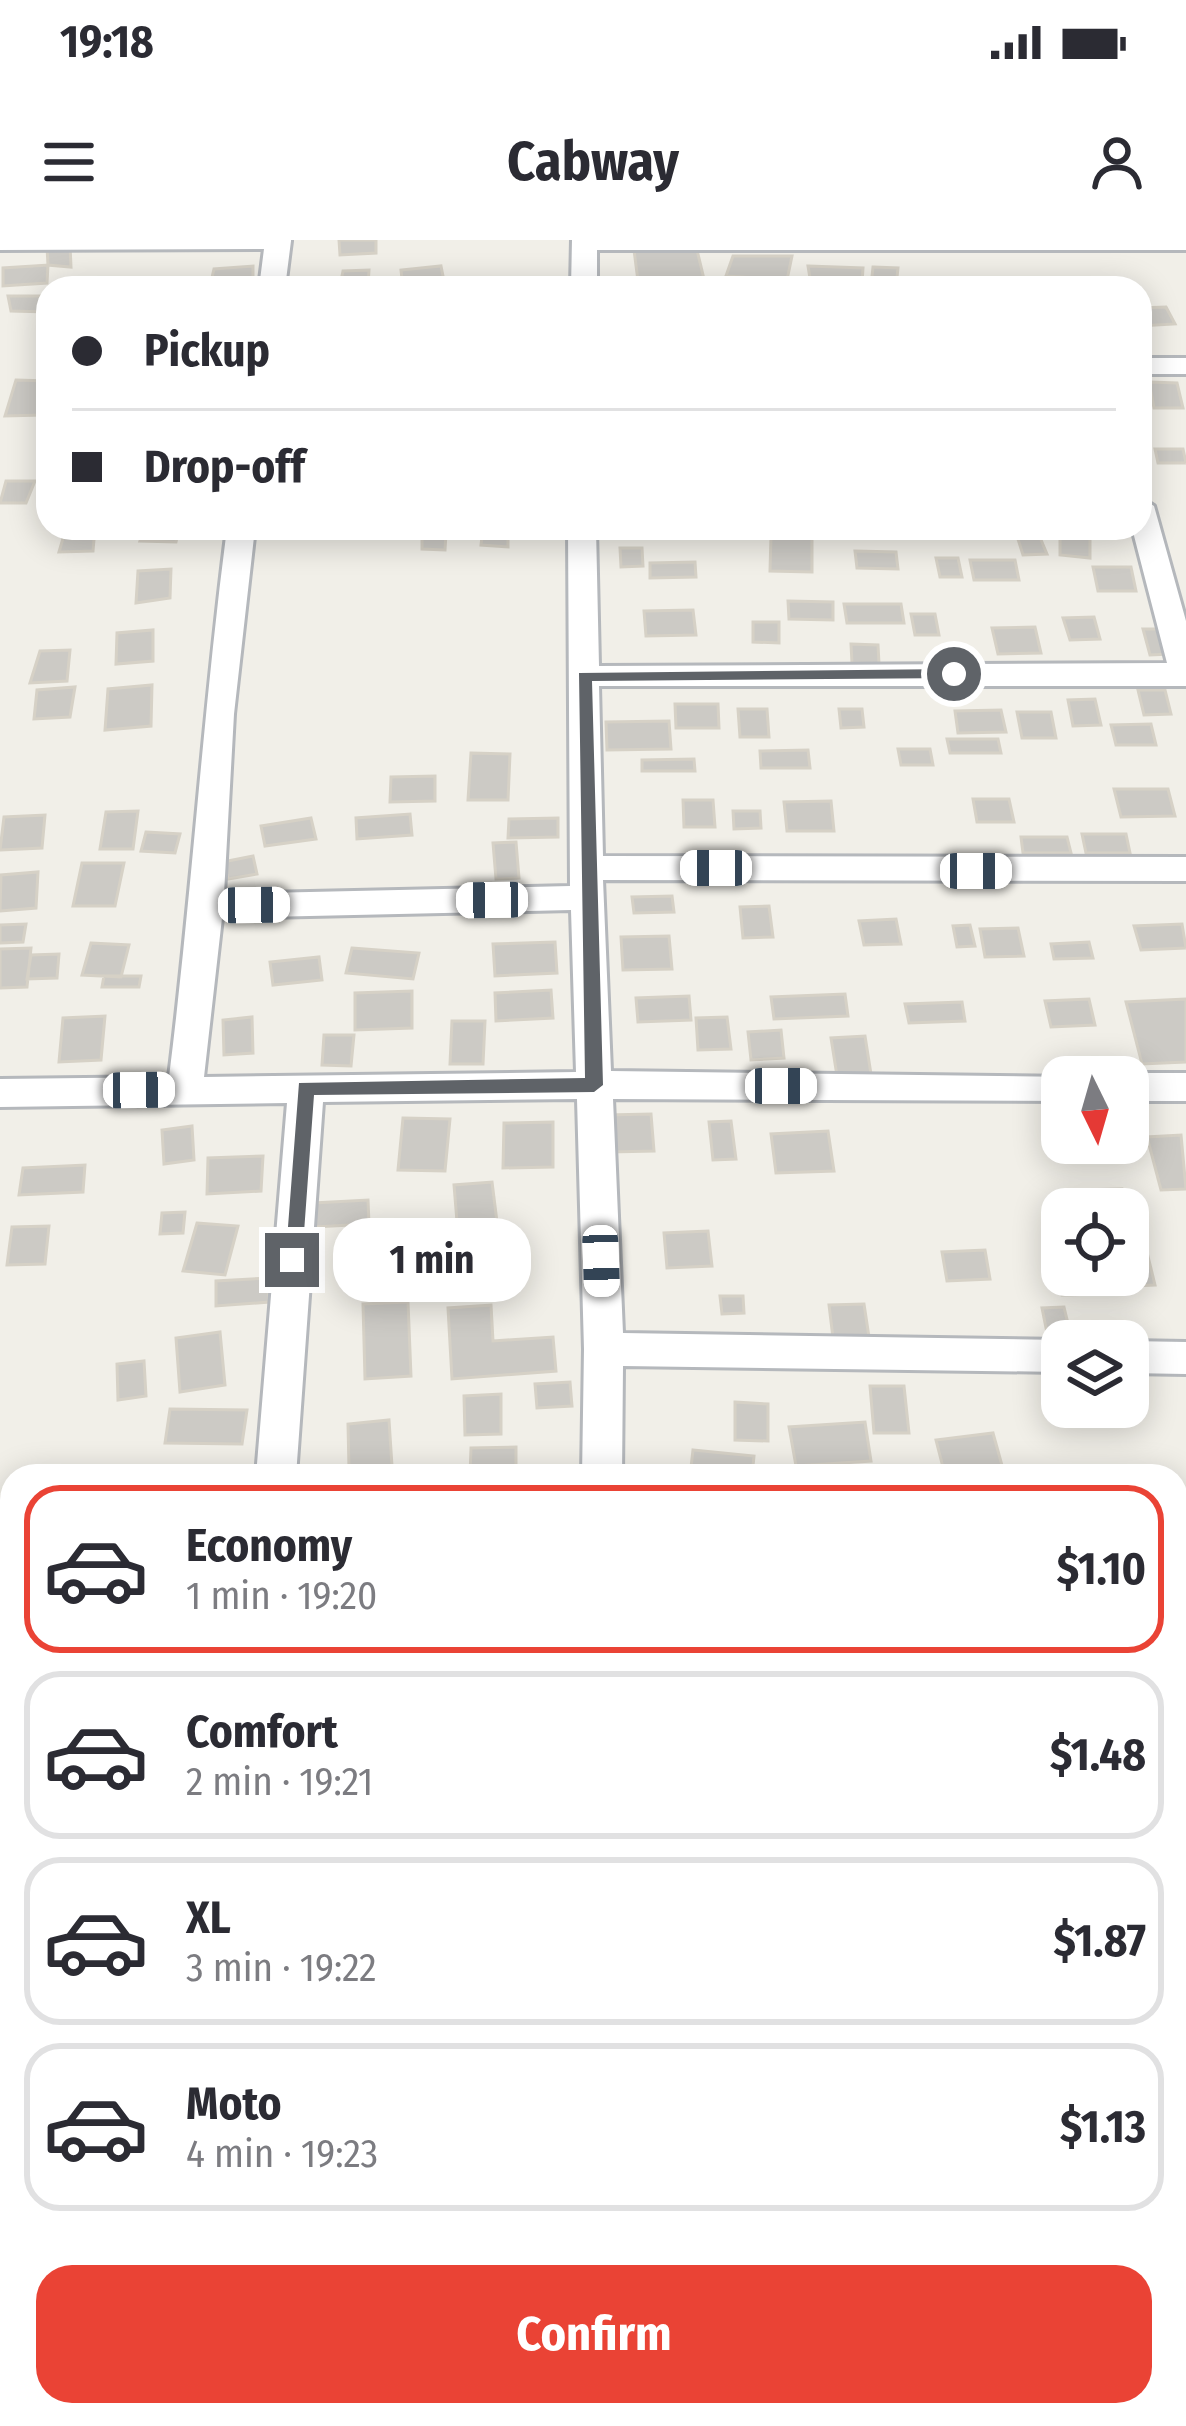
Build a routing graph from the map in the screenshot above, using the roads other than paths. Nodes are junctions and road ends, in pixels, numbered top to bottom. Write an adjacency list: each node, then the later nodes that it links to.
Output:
1 (278, 240): 3 (street); 5 (street)
2 (585, 241): 4 (street); 6 (street)
3 (0, 242)
4 (1186, 242)
5 (274, 276)
6 (584, 276)
7 (1152, 366): 8 (street)
8 (1186, 366)
9 (240, 540): 16 (street)
10 (582, 540): 13 (street)
11 (1149, 540): 12 (street)
12 (1186, 674): 13 (street)
13 (584, 676): 15 (street)
14 (1186, 869): 15 (street)
15 (587, 883): 16 (street); 17 (street)
16 (207, 906): 22 (street)
17 (594, 1085): 18 (street); 21 (street); 24 (street)
18 (1041, 1087)
19 (1149, 1087): 20 (street)
20 (1186, 1087)
21 (305, 1088): 22 (street); 28 (street)
22 (185, 1089): 23 (street)
23 (0, 1093)
24 (604, 1349): 25 (street); 29 (street)
25 (1041, 1356)
26 (1149, 1357): 27 (street)
27 (1186, 1358)
28 (276, 1464)
29 (602, 1464)

